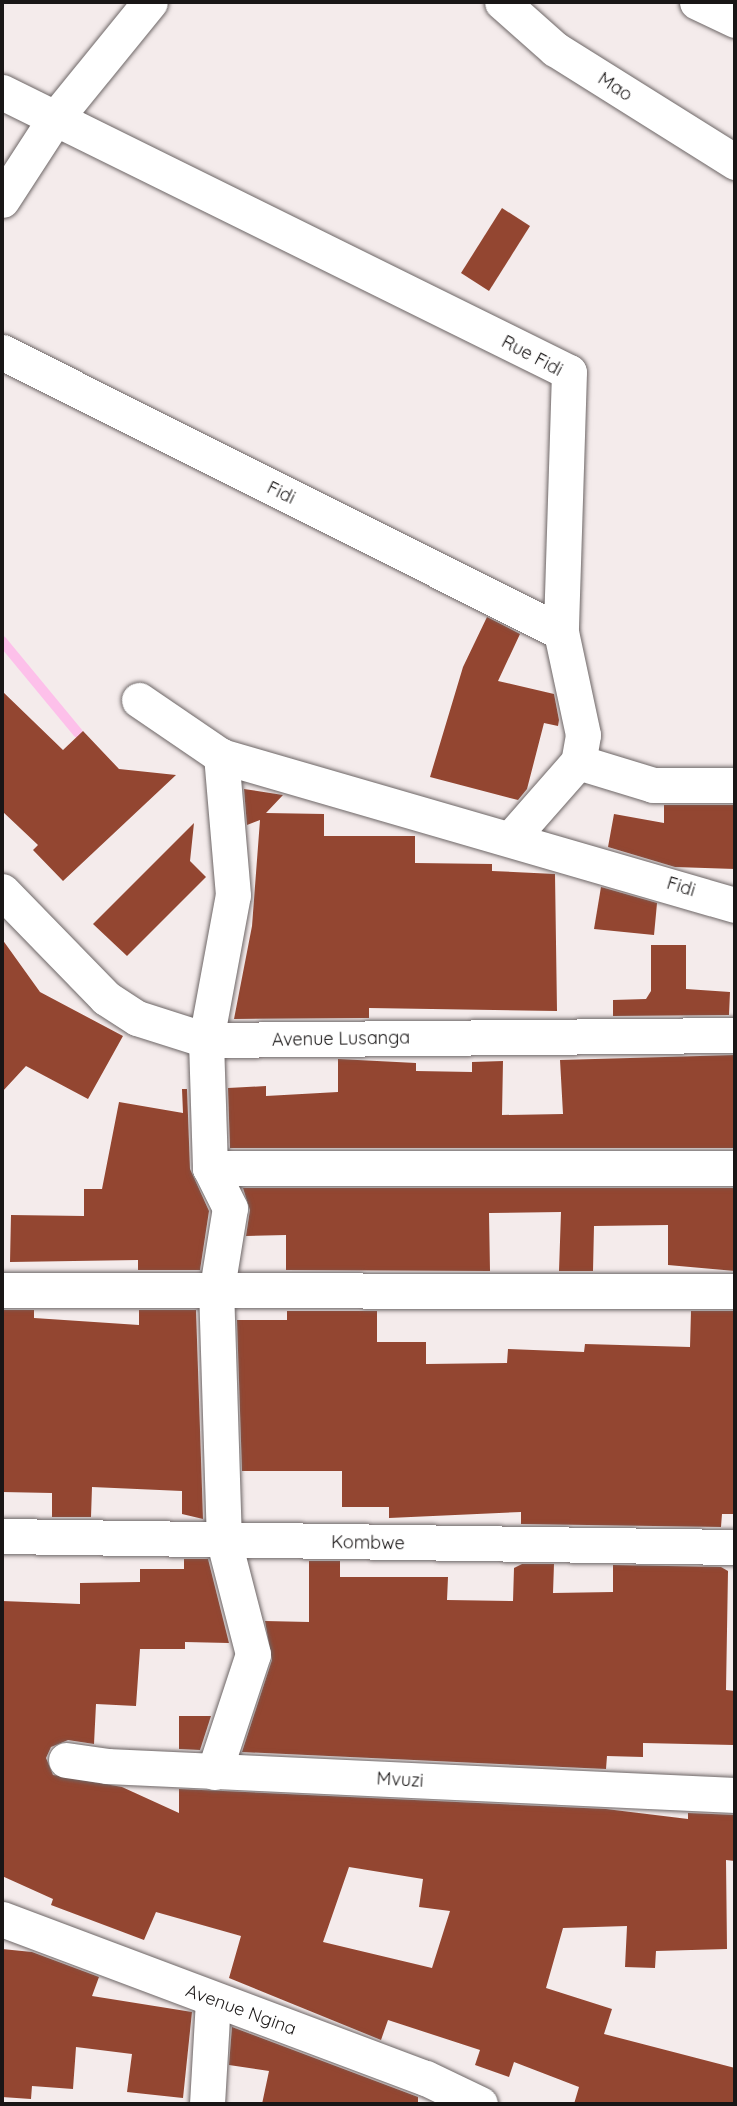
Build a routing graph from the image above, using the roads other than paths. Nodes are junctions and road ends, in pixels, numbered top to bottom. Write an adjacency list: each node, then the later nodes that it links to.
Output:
1 (150, 2): 6 (street)
2 (502, 2): 7 (street, Mao)
3 (697, 2): 4 (street)
4 (735, 20)
5 (2, 92): 6 (street, Rue Fidi)
6 (54, 120): 8 (street); 10 (street, Rue Fidi)
7 (735, 162)
8 (2, 200)
9 (2, 352): 10 (street, Fidi)
10 (561, 632): 13 (street, Rue Fidi)
11 (139, 700): 12 (street, Fidi)
12 (221, 756): 15 (street, Fidi); 19 (street)
13 (578, 762): 14 (street); 15 (street)
14 (735, 785)
15 (512, 837): 17 (street, Fidi)
16 (2, 891): 19 (street, Avenue Lusanga)
17 (735, 905)
18 (735, 1035): 19 (street, Avenue Lusanga)
19 (206, 1040): 20 (street)
20 (210, 1168): 21 (street); 24 (street)
21 (735, 1168)
22 (2, 1290): 24 (street)
23 (735, 1291): 24 (street)
24 (216, 1294): 26 (street)
25 (2, 1536): 26 (street, Kombwe)
26 (224, 1542): 27 (street, Kombwe); 29 (street)
27 (735, 1547)
28 (66, 1760): 29 (street, Mvuzi)
29 (215, 1772): 30 (street, Mvuzi)
30 (735, 1795)
31 (2, 1919): 32 (street, Avenue Ngina)
32 (213, 2000): 33 (street); 34 (street, Avenue Ngina)
33 (207, 2104)
34 (480, 2104)

